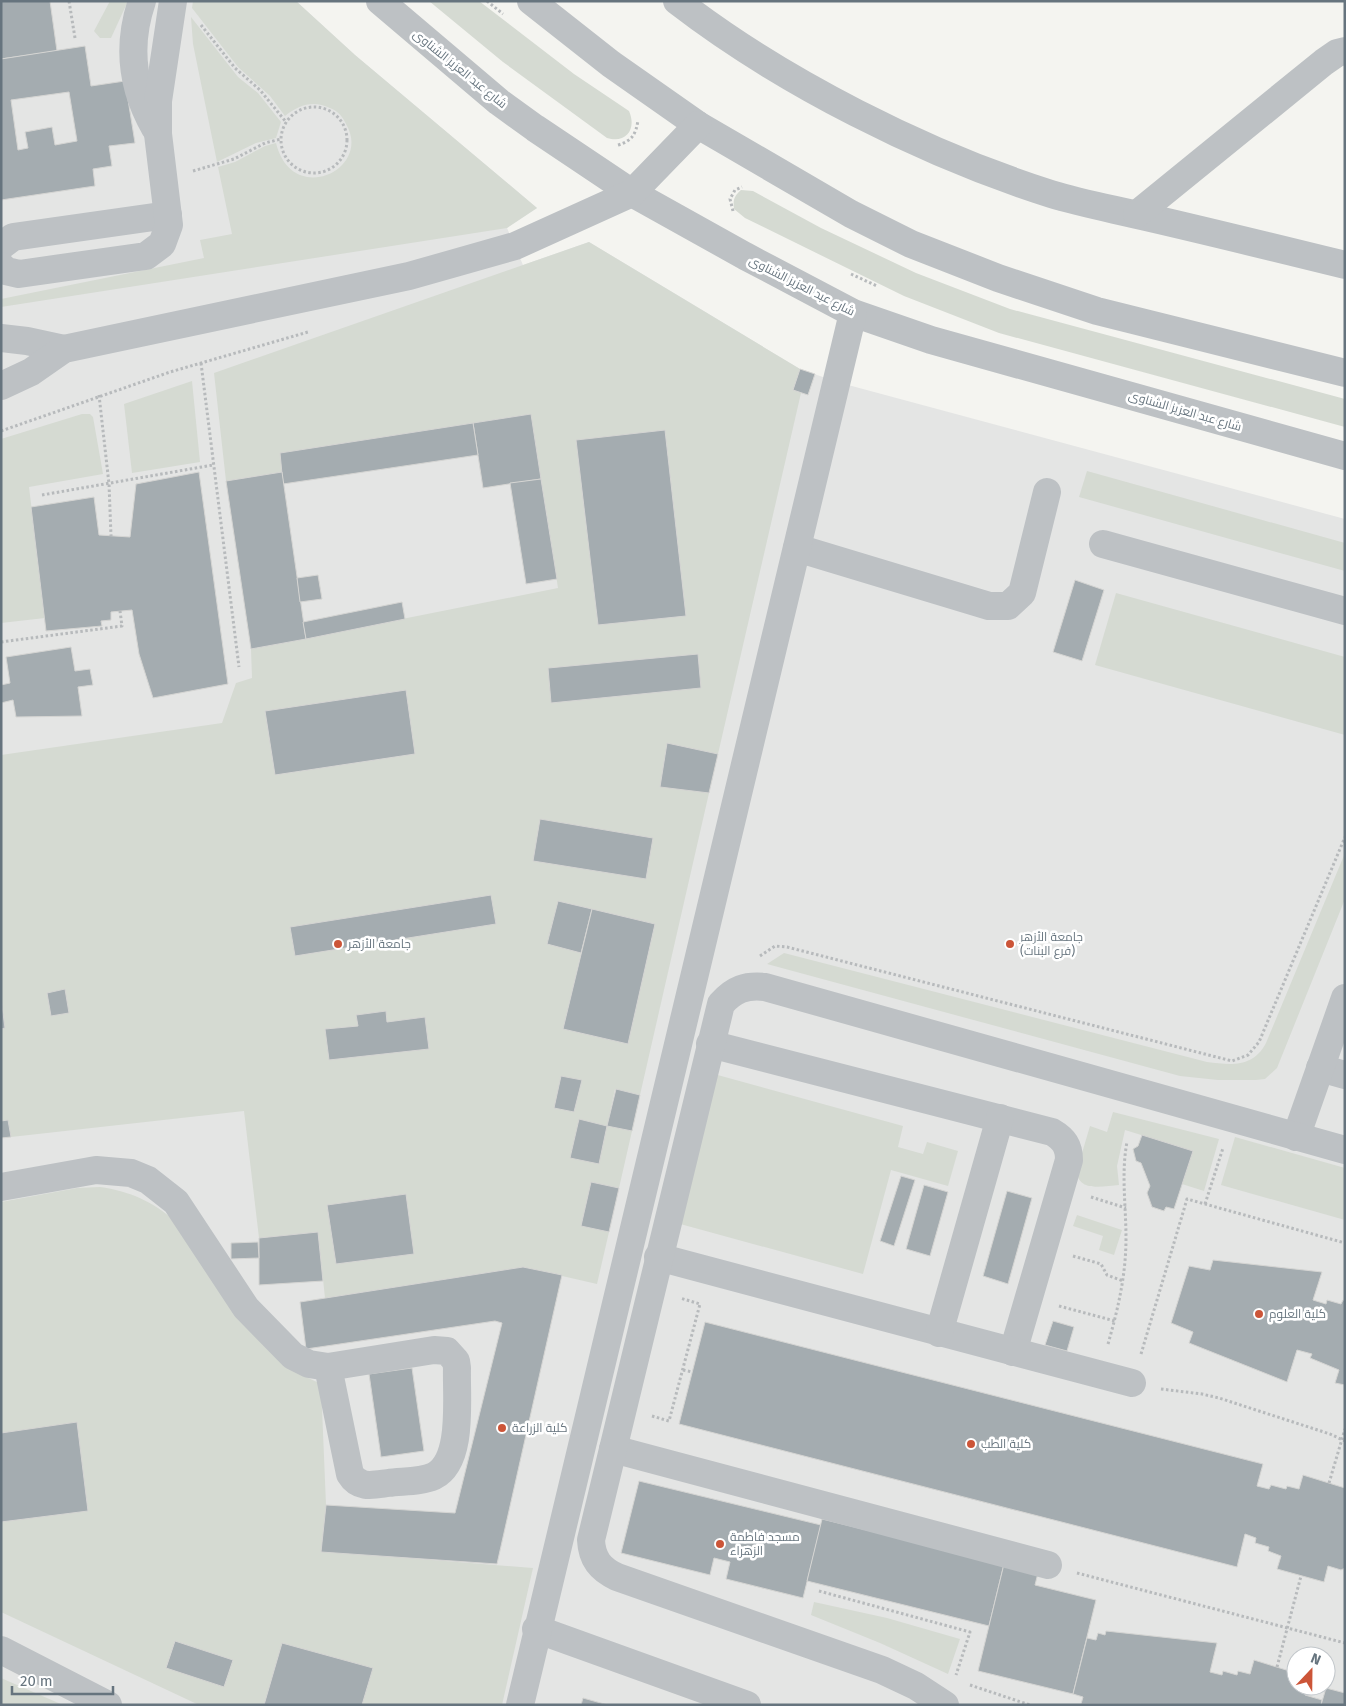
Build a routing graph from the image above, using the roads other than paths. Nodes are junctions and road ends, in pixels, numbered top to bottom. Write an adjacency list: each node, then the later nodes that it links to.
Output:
1 (142, 1): 8 (street)
2 (173, 1): 8 (street)
3 (380, 1): 9 (street, شارع عبد العزيز الشناوى)
4 (531, 1): 7 (street)
5 (682, 3): 10 (street)
6 (1345, 51): 10 (street)
7 (698, 125): 9 (street); 18 (street)
8 (158, 134): 11 (street)
9 (632, 193): 15 (street, شارع عبد العزيز الشناوى); 17 (street)
10 (1137, 214): 13 (street)
11 (168, 215): 12 (street); 14 (street)
12 (1, 246)
13 (1345, 265)
14 (1, 266)
15 (853, 313): 20 (street, شارع عبد العزيز الشناوى); 23 (street)
16 (1, 338): 17 (street)
17 (64, 349): 19 (street)
18 (1345, 373)
19 (1, 386)
20 (1345, 456)
21 (1047, 492): 23 (street)
22 (1102, 544): 24 (street)
23 (797, 548): 39 (street)
24 (1345, 612)
25 (1345, 998): 27 (street)
26 (710, 1044): 28 (street); 29 (street); 32 (street)
27 (1332, 1071): 29 (street)
28 (1000, 1118): 33 (street); 34 (street)
29 (1296, 1137): 30 (street)
30 (1345, 1150)
31 (1, 1187): 35 (street)
32 (658, 1257): 33 (street); 37 (street)
33 (939, 1333): 34 (street)
34 (1013, 1352): 36 (street)
35 (328, 1367): 35 (street)
36 (1132, 1383)
37 (613, 1449): 38 (street); 41 (street)
38 (1048, 1565)
39 (536, 1629): 43 (street); 44 (street)
40 (1, 1650): 42 (street)
41 (950, 1692)
42 (108, 1705)
43 (520, 1705)
44 (747, 1705)

